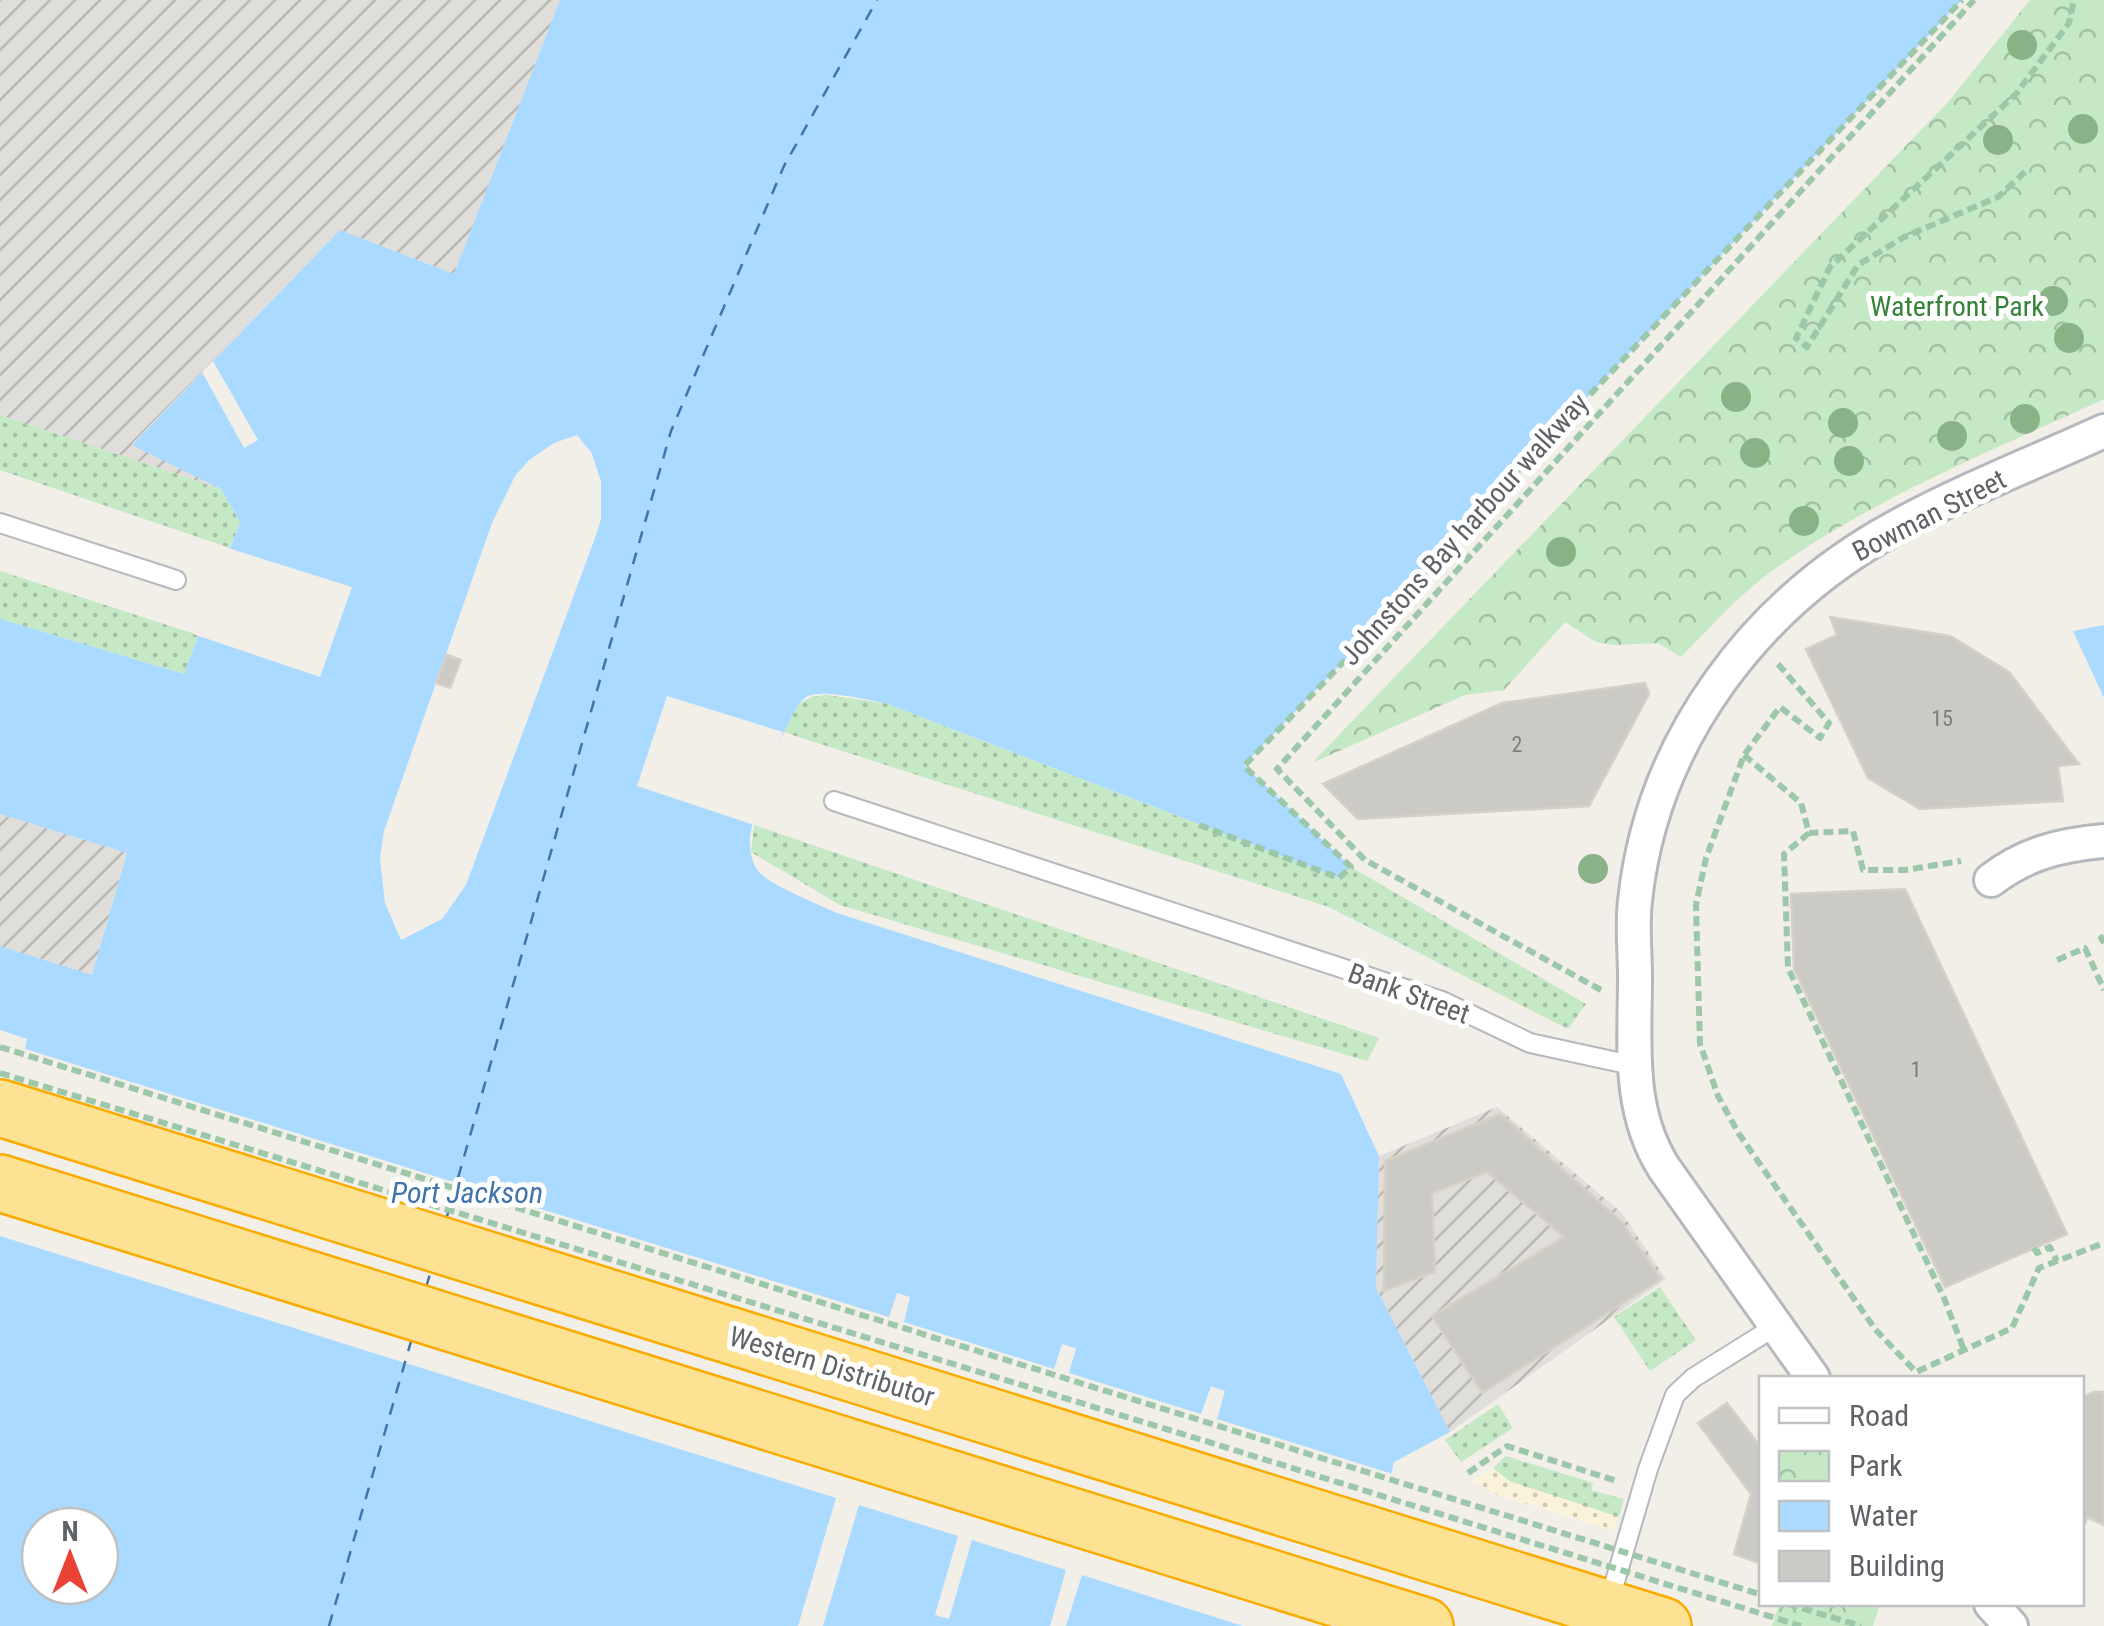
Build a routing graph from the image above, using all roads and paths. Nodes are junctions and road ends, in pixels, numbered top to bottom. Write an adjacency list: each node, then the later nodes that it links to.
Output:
1 (1962, 0): 11 (path)
2 (1974, 0): 18 (path, Johnstons Bay harbour walkway)
3 (2074, 0): 4 (path)
4 (2025, 172)
5 (2104, 431): 18 (street, Bowman Street)
6 (0, 524): 7 (lane)
7 (176, 580)
8 (1776, 662): 9 (path)
9 (1744, 755): 12 (path); 28 (path)
10 (834, 801): 20 (lane, Bank Street)
11 (1199, 825)
12 (1808, 834): 14 (path); 28 (path)
13 (2104, 840): 15 (street)
14 (1906, 870)
15 (1991, 880)
16 (2057, 960): 17 (path)
17 (2104, 990)
18 (1635, 998): 20 (street, Bowman Street)
19 (0, 1046): 32 (path, bridge)
20 (1636, 1066): 27 (street)
21 (0, 1073): 38 (path, bridge)
22 (0, 1108): 37 (highway, Western Distributor)
23 (0, 1183): 36 (highway)
24 (2104, 1243): 26 (path)
25 (2034, 1248): 26 (path)
26 (2057, 1261): 28 (path)
27 (1776, 1326): 29 (street); 31 (lane)
28 (1964, 1350)
29 (1812, 1376)
30 (1468, 1473): 31 (path)
31 (1642, 1489): 33 (lane)
32 (1759, 1594)
33 (1612, 1595)
34 (1795, 1606): 39 (path)
35 (1994, 1606): 40 (street)
36 (1424, 1626)
37 (1664, 1626)
38 (1801, 1626)
39 (1860, 1626)
40 (2011, 1626)

